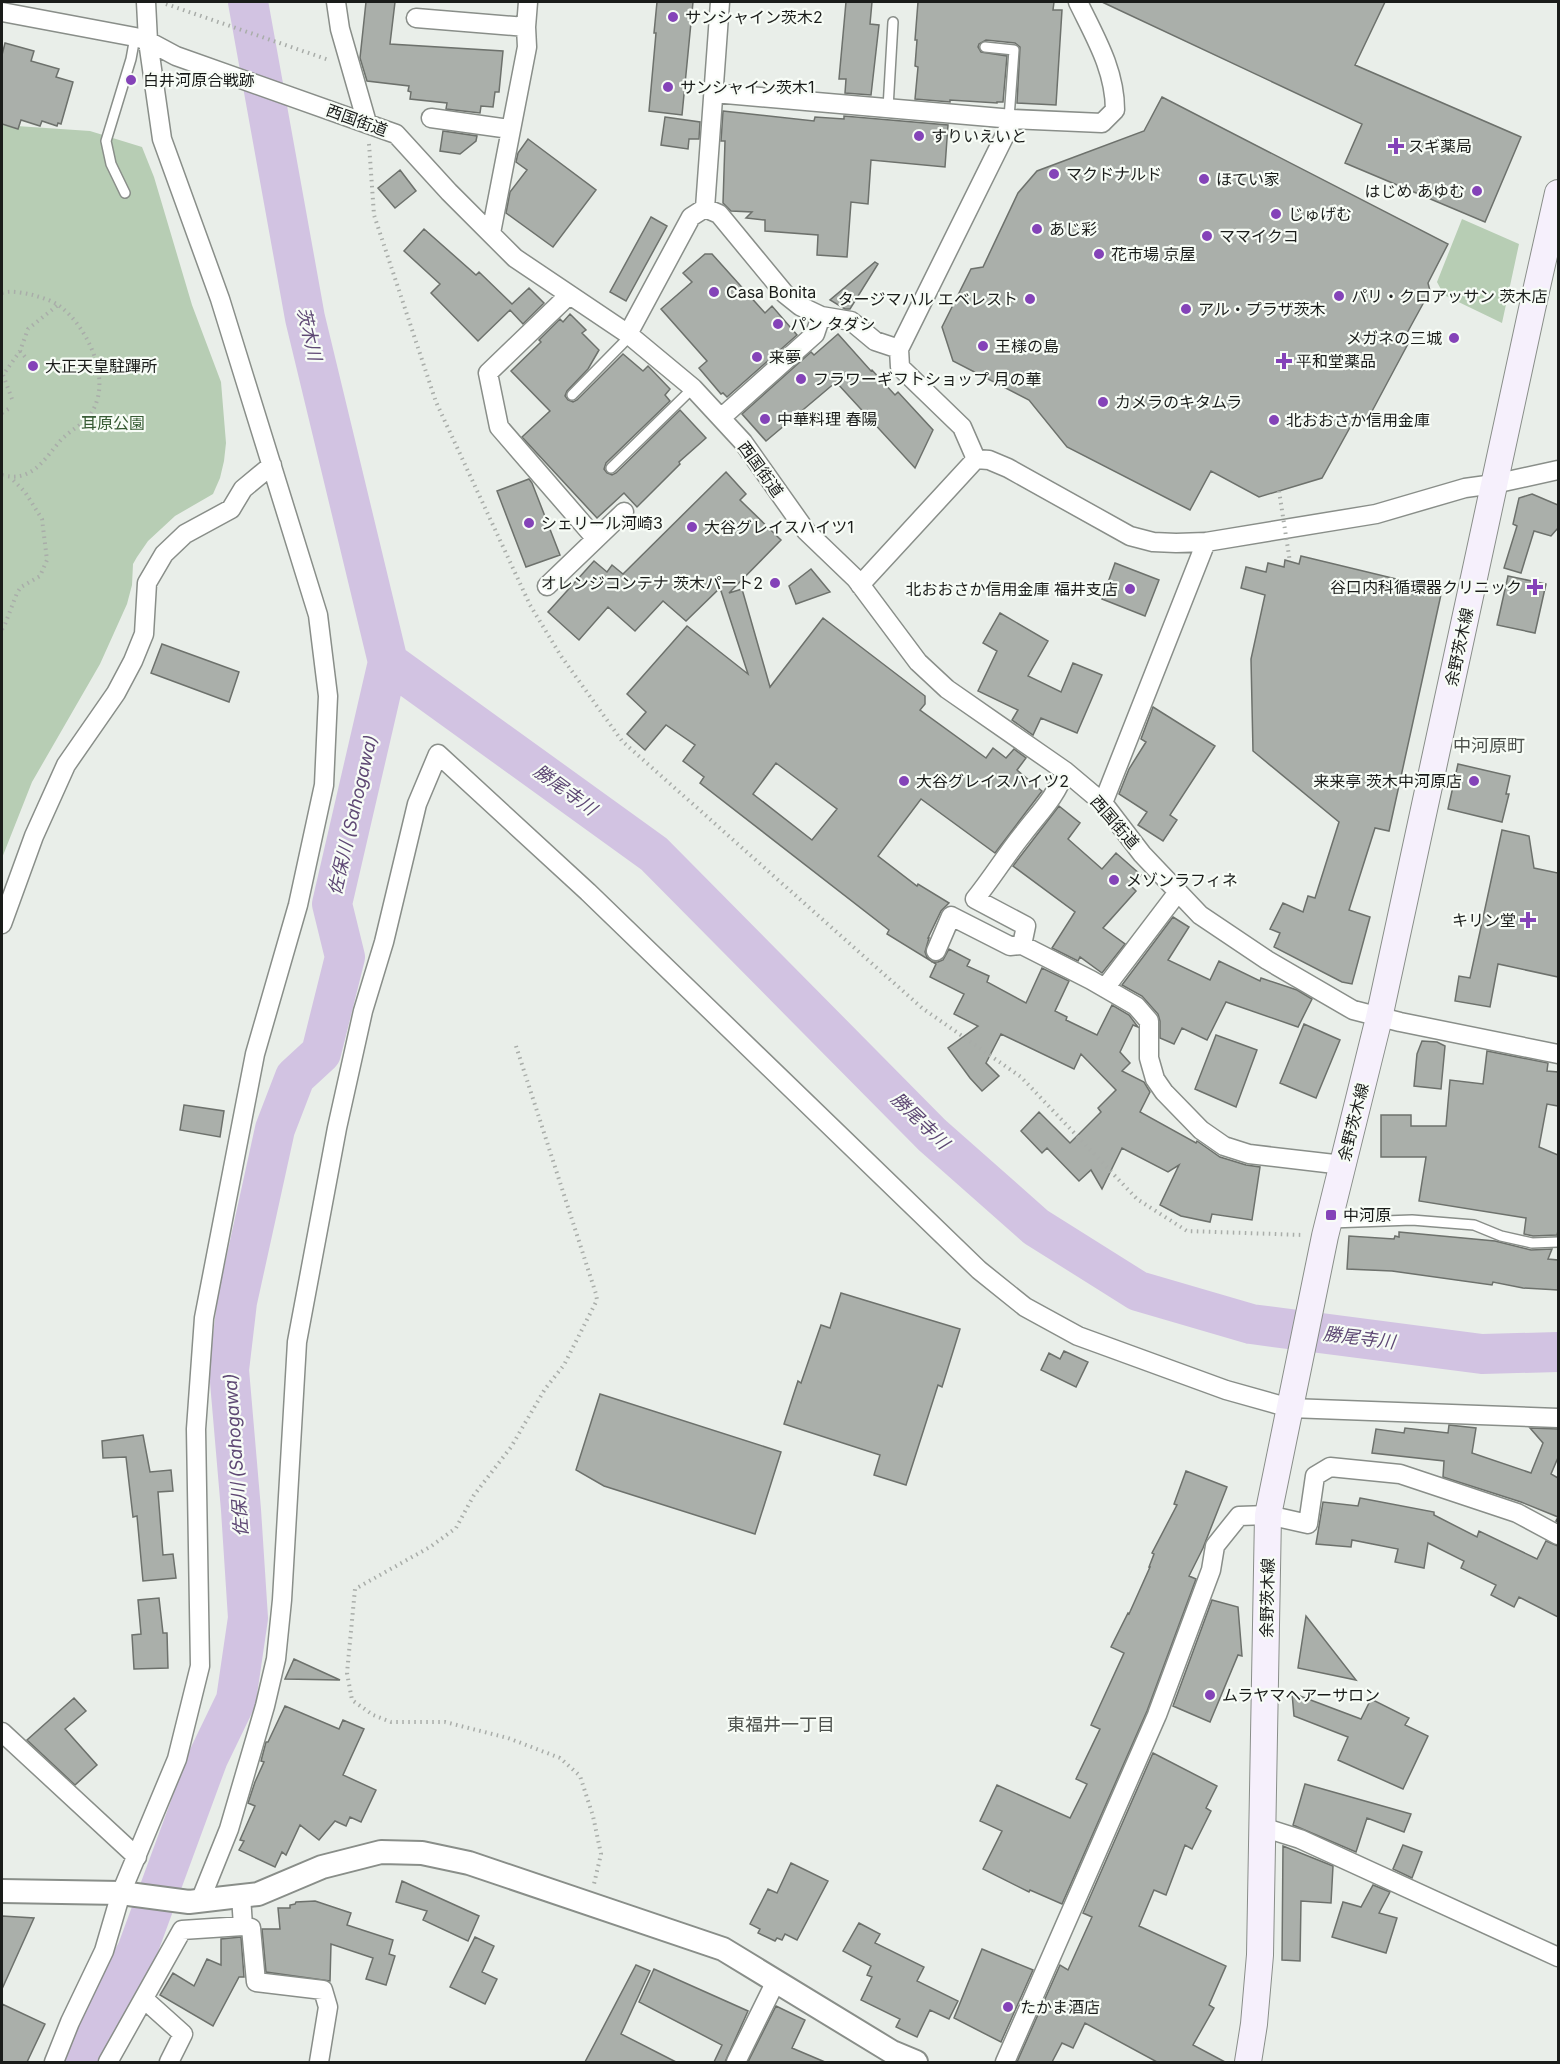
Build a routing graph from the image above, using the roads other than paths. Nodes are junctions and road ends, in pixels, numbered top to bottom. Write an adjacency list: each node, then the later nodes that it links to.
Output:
1 (146, 2): 10 (street)
2 (336, 2): 16 (street)
3 (528, 2): 9 (street)
4 (720, 2): 12 (street)
5 (1078, 2): 15 (street)
6 (2, 12): 10 (street, 西国街道)
7 (416, 18): 9 (street)
8 (893, 22): 13 (lane)
9 (526, 27): 17 (street)
10 (141, 39): 16 (street, 西国街道); 18 (lane); 30 (street)
11 (985, 47): 15 (lane)
12 (714, 93): 13 (street); 20 (street)
13 (888, 108): 15 (street)
14 (431, 118): 17 (street)
15 (1011, 118): 25 (street)
16 (367, 123): 21 (street, 西国街道)
17 (510, 129): 21 (street)
18 (125, 193)
19 (1558, 193): 33 (main road, 余野茨木線)
20 (705, 208): 23 (street); 24 (street)
21 (491, 233): 22 (street, 西国街道)
22 (568, 295): 24 (street, 西国街道); 35 (street)
23 (821, 316): 25 (street); 28 (street)
24 (629, 335): 26 (street, 西国街道); 27 (lane)
25 (899, 349): 29 (street)
26 (693, 388): 28 (street, 西国街道); 31 (lane)
27 (572, 395)
28 (722, 417): 37 (street, 西国街道)
29 (976, 459): 36 (street); 37 (street)
30 (272, 465): 42 (street); 57 (street)
31 (611, 468)
32 (1558, 470): 33 (street)
33 (1494, 484): 36 (street); 46 (main road, 余野茨木線)
34 (624, 512): 35 (street)
35 (596, 539): 38 (street)
36 (1206, 542): 40 (street)
37 (860, 585): 39 (street, 西国街道)
38 (547, 586)
39 (1065, 771): 40 (street, 西国街道); 43 (street)
40 (1102, 803): 41 (street, 西国街道)
41 (1178, 892): 45 (street); 46 (street, 西国街道)
42 (2, 924)
43 (1022, 945): 44 (street); 45 (street)
44 (936, 951)
45 (1105, 988): 48 (street)
46 (1379, 1018): 47 (street, 西国街道); 48 (main road, 余野茨木線)
47 (1558, 1054)
48 (1343, 1165): 49 (main road, 余野茨木線)
49 (1327, 1230): 50 (lane); 51 (main road, 余野茨木線)
50 (1558, 1242)
51 (1291, 1401): 52 (street); 53 (main road, 余野茨木線); 61 (street)
52 (1558, 1418)
53 (1268, 1515): 54 (street); 56 (main road, 余野茨木線); 72 (street)
54 (1558, 1534)
55 (2, 1732): 57 (street)
56 (1262, 1827): 63 (street); 73 (main road, 余野茨木線)
57 (137, 1857): 59 (street)
58 (2, 1892): 59 (street)
59 (121, 1893): 61 (street); 66 (street)
60 (241, 1896): 61 (street); 62 (street); 64 (street)
61 (195, 1902)
62 (243, 1926): 65 (street); 69 (street)
63 (1558, 1957)
64 (776, 1981): 70 (street); 71 (street)
65 (144, 1999): 67 (street); 68 (street)
66 (54, 2062)
67 (108, 2062)
68 (169, 2062)
69 (319, 2062)
70 (736, 2062)
71 (916, 2062)
72 (1005, 2062)
73 (1248, 2062)

